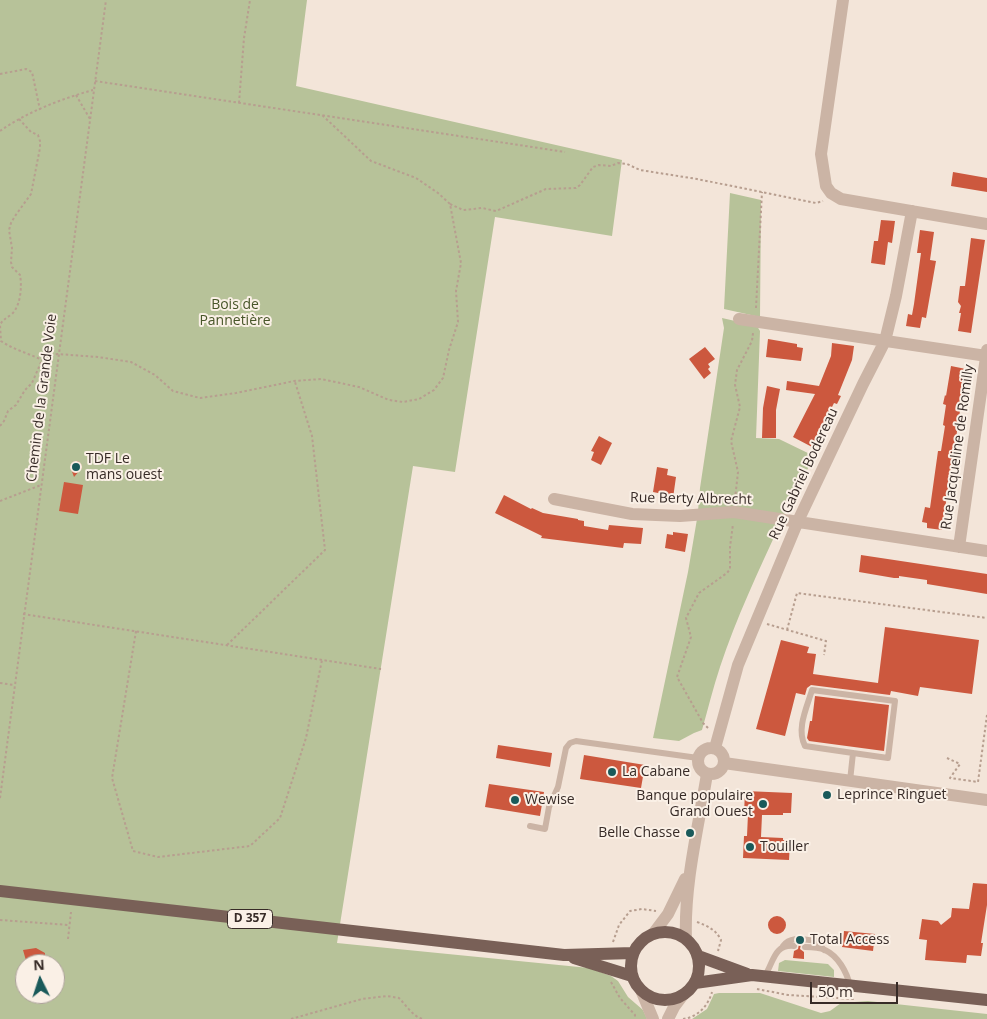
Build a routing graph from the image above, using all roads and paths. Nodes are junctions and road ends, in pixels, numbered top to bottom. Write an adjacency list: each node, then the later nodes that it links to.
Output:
1 (106, 0): 5 (path, Chemin de la Grande Voie)
2 (250, 0): 8 (path)
3 (843, 0): 16 (street)
4 (0, 74): 9 (path)
5 (95, 81): 6 (path, Chemin de la Grande Voie); 8 (path)
6 (94, 90): 7 (path); 12 (path, Chemin de la Grande Voie)
7 (76, 95): 9 (path); 12 (path)
8 (239, 103): 10 (path)
9 (40, 110): 11 (path)
10 (321, 114): 14 (path); 17 (path)
11 (19, 119): 13 (path); 25 (path)
12 (90, 119): 23 (path, Chemin de la Grande Voie)
13 (0, 131)
14 (565, 152)
15 (762, 192): 16 (path); 17 (path); 21 (path)
16 (836, 196): 18 (street)
17 (450, 204): 26 (path)
18 (912, 211): 19 (street); 22 (street, Rue Gabriel Bodereau)
19 (987, 224)
20 (739, 319): 21 (street)
21 (756, 321): 22 (street); 31 (path)
22 (885, 341): 24 (street); 32 (street, Rue Gabriel Bodereau)
23 (58, 354): 25 (path); 26 (path); 28 (path, Chemin de la Grande Voie)
24 (987, 354): 33 (street, Rue Jacqueline de Romilly)
25 (42, 360): 27 (path)
26 (294, 381): 40 (path)
27 (0, 426)
28 (41, 485): 30 (path); 35 (path, Chemin de la Grande Voie)
29 (554, 499): 31 (street, Rue Berty Albrecht)
30 (0, 501)
31 (734, 512): 32 (street, Rue Berty Albrecht); 47 (path)
32 (798, 521): 33 (street, Rue Berty Albrecht); 47 (street, Rue Gabriel Bodereau)
33 (959, 547): 34 (street, Rue Berty Albrecht)
34 (987, 551)
35 (24, 614): 39 (path); 45 (path, Chemin de la Grande Voie)
36 (987, 618): 38 (path)
37 (765, 624): 38 (path)
38 (787, 630): 41 (path)
39 (136, 631): 40 (path); 42 (path)
40 (228, 645): 42 (path)
41 (824, 655)
42 (322, 660): 43 (path)
43 (381, 669)
44 (1, 684): 45 (path)
45 (14, 685): 54 (path, Chemin de la Grande Voie)
46 (987, 715): 50 (path)
47 (716, 743): 49 (street); 51 (street)
48 (853, 754): 48 (lane); 53 (lane)
49 (698, 758): 52 (street); 56 (lane)
50 (947, 758)
51 (724, 763): 52 (street); 53 (street)
52 (707, 774): 57 (street)
53 (850, 781): 55 (street)
54 (0, 798)
55 (987, 800)
56 (530, 826)
57 (690, 870): 63 (street); 65 (street)
58 (0, 891): 59 (main road, D 357)
59 (72, 899): 62 (path); 72 (main road, D 357)
60 (657, 911): 70 (path)
61 (0, 920): 62 (path)
62 (69, 925): 64 (path)
63 (653, 934): 65 (main road); 71 (main road)
64 (68, 939)
65 (686, 939): 73 (main road)
66 (783, 946): 67 (lane); 69 (lane); 76 (lane)
67 (794, 946)
68 (805, 947): 69 (lane)
69 (824, 950): 78 (lane)
70 (612, 953): 71 (main road, D 357); 72 (main road, D 357)
71 (633, 953): 75 (main road)
72 (564, 955): 74 (main road, D 357)
73 (698, 956): 76 (main road); 77 (main road)
74 (609, 969): 75 (main road, D 357); 84 (path)
75 (632, 976): 79 (main road)
76 (758, 976): 77 (main road); 78 (main road)
77 (695, 983): 80 (main road)
78 (850, 986): 81 (main road)
79 (641, 990): 80 (main road); 85 (street)
80 (682, 995): 86 (street)
81 (987, 1000)
82 (291, 1019): 83 (path)
83 (423, 1019)
84 (635, 1019)
85 (653, 1019)
86 (668, 1019)

